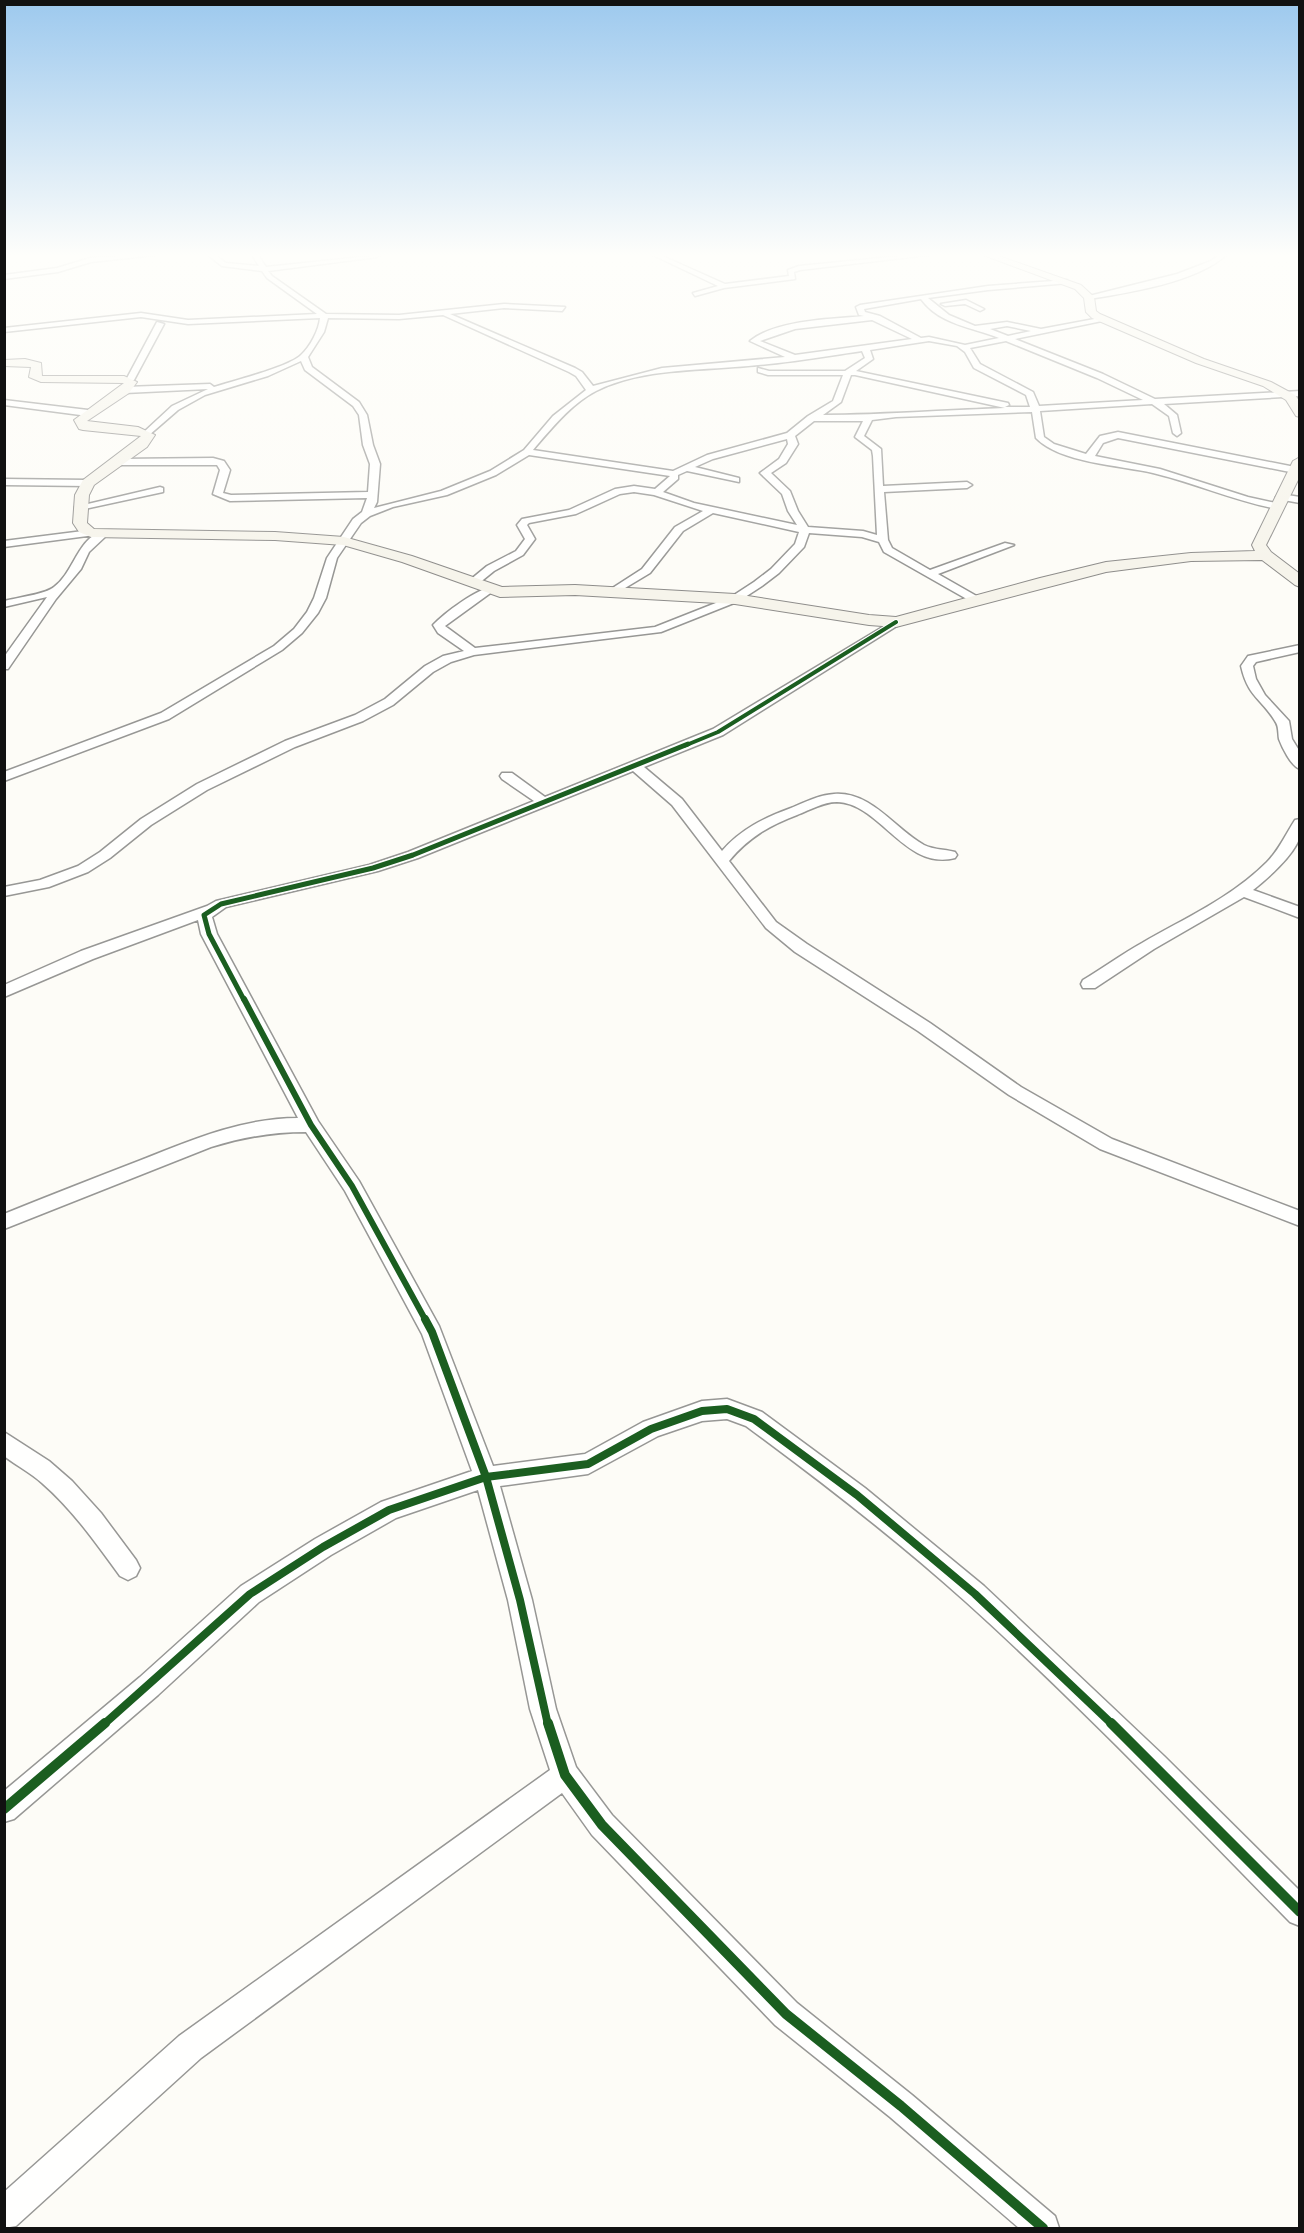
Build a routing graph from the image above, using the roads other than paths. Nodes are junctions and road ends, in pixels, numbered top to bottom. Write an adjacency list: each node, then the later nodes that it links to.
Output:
1 (142, 359): 13 (street)
2 (299, 359): 14 (street)
3 (305, 359): 40 (street)
4 (548, 359): 15 (street)
5 (785, 359): 11 (street)
6 (869, 359): 12 (street)
7 (973, 359): 20 (street)
8 (1057, 359): 18 (street)
9 (1198, 359): 16 (street)
10 (4, 363): 13 (street)
11 (758, 363): 12 (street); 15 (street)
12 (852, 372): 20 (street); 22 (street)
13 (128, 385): 14 (street); 21 (street)
14 (221, 387): 24 (street)
15 (591, 390): 27 (street)
16 (1284, 394): 18 (street); 19 (street)
17 (4, 402): 21 (street)
18 (1153, 402): 20 (street); 25 (street)
19 (1298, 403)
20 (1030, 409): 23 (street); 28 (street)
21 (88, 413): 24 (street)
22 (814, 418): 23 (street); 26 (street)
23 (869, 418): 37 (street)
24 (148, 433): 29 (street)
25 (1177, 433)
26 (790, 435): 31 (street); 46 (street)
27 (527, 452): 32 (street); 45 (street)
28 (1089, 458): 30 (street); 42 (street)
29 (120, 462): 35 (street); 40 (street)
30 (1297, 465): 42 (street)
31 (685, 468): 32 (street); 33 (street)
32 (673, 474): 39 (street)
33 (736, 480)
34 (4, 482): 35 (street)
35 (88, 483): 43 (street)
36 (967, 486): 37 (street)
37 (879, 489): 48 (street)
38 (160, 490): 43 (street)
39 (657, 492): 44 (street); 54 (street)
40 (372, 495): 45 (street)
41 (1299, 500): 42 (street)
42 (1279, 501): 52 (street)
43 (80, 507): 47 (street)
44 (712, 510): 46 (street); 58 (street)
45 (366, 514): 49 (street)
46 (805, 530): 48 (street); 59 (street)
47 (97, 533): 49 (street); 50 (street); 57 (street)
48 (883, 540): 53 (street)
49 (344, 541): 54 (street); 68 (street)
50 (4, 544)
51 (1009, 545): 53 (street)
52 (1265, 555): 55 (street); 60 (street)
53 (928, 574): 60 (street)
54 (474, 582): 56 (street)
55 (1299, 582)
56 (491, 589): 58 (street); 64 (street)
57 (57, 591): 61 (street); 65 (street)
58 (615, 591): 59 (street)
59 (735, 599): 62 (street); 64 (street)
60 (976, 600): 62 (street)
61 (4, 604)
62 (896, 622): 67 (street)
63 (1299, 648): 66 (street)
64 (473, 652): 75 (street)
65 (6, 662)
66 (1299, 765)
67 (635, 766): 70 (street); 73 (street)
68 (6, 776)
69 (507, 776): 70 (street)
70 (543, 802): 76 (street)
71 (1299, 823): 74 (street)
72 (950, 855): 73 (street)
73 (721, 861): 81 (street)
74 (1242, 891): 77 (street); 78 (street)
75 (4, 892)
76 (207, 911): 79 (street); 80 (street)
77 (1299, 913)
78 (1089, 984)
79 (4, 992)
80 (311, 1125): 82 (street); 84 (street)
81 (1299, 1218)
82 (4, 1222)
83 (4, 1442): 85 (street)
84 (486, 1477): 86 (street); 87 (street); 88 (street)
85 (128, 1568)
86 (565, 1775): 89 (street); 90 (street)
87 (4, 1809)
88 (1299, 1911)
89 (4, 2214)
90 (1043, 2229)

